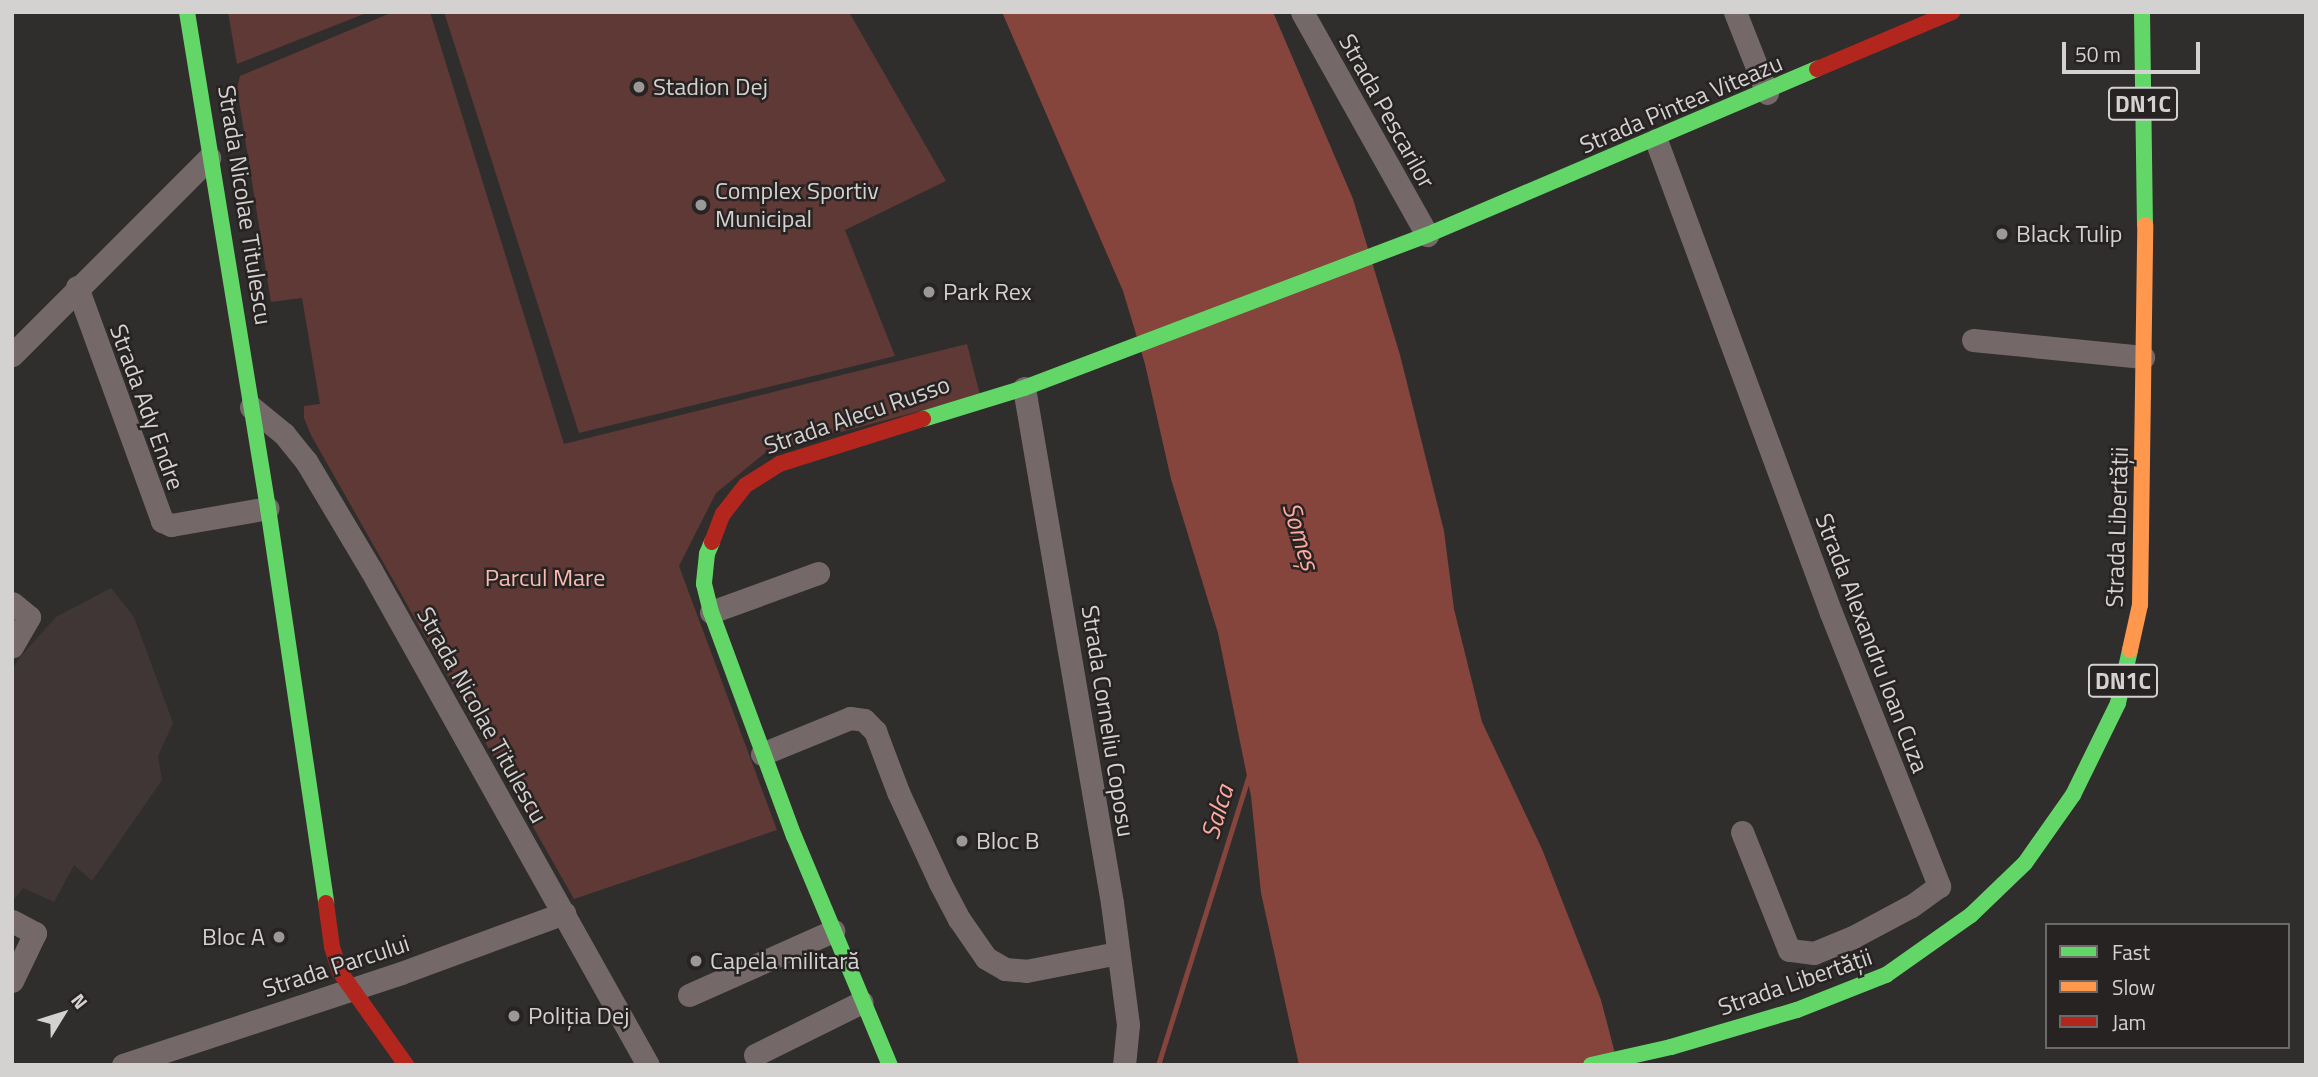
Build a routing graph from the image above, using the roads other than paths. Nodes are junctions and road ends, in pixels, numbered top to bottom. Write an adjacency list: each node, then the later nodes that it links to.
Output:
1 (187, 12): 8 (main road, Strada Nicolae Titulescu)
2 (1302, 12): 9 (street, Strada Pescarilor)
3 (1735, 12): 6 (street)
4 (1952, 12): 6 (main road, Strada Pintea Viteazu)
5 (2142, 12): 13 (main road, Strada Libertății / DN1C)
6 (1767, 93): 7 (main road, Strada Pintea Viteazu)
7 (1656, 140): 9 (main road, Strada Pintea Viteazu); 23 (street, Strada Alexandru Ioan Cuza)
8 (209, 158): 10 (street); 16 (main road, Strada Nicolae Titulescu)
9 (1418, 239): 14 (main road, Strada Pintea Viteazu)
10 (77, 287): 12 (street); 17 (street, Strada Ady Endre)
11 (1973, 340): 13 (street)
12 (12, 355)
13 (2143, 358): 38 (main road, Strada Libertății / DN1C)
14 (1077, 368): 15 (main road, Strada Alecu Russo)
15 (1024, 388): 20 (main road, Strada Alecu Russo); 27 (street, Strada Corneliu Coposu)
16 (251, 407): 17 (main road, Strada Nicolae Titulescu); 24 (street, Strada Nicolae Titulescu)
17 (268, 508): 29 (main road, Strada Nicolae Titulescu)
18 (818, 573): 20 (street)
19 (12, 603): 21 (street)
20 (711, 612): 22 (main road, Strada Alecu Russo)
21 (12, 647)
22 (762, 754): 26 (main road, Strada Alecu Russo); 27 (street)
23 (1742, 832)
24 (564, 912): 29 (street, Strada Parcului); 35 (street, Strada Nicolae Titulescu)
25 (12, 921): 28 (street)
26 (833, 930): 30 (street); 31 (main road, Strada Alecu Russo)
27 (1118, 953): 37 (street, Strada Corneliu Coposu)
28 (12, 981)
29 (350, 990): 33 (street, Strada Parcului); 34 (main road, Strada Nicolae Titulescu)
30 (689, 995)
31 (862, 1002): 32 (street); 36 (main road, Strada Alecu Russo)
32 (755, 1055)
33 (123, 1065)
34 (406, 1065)
35 (648, 1065)
36 (890, 1065)
37 (1124, 1065)
38 (1591, 1065)

